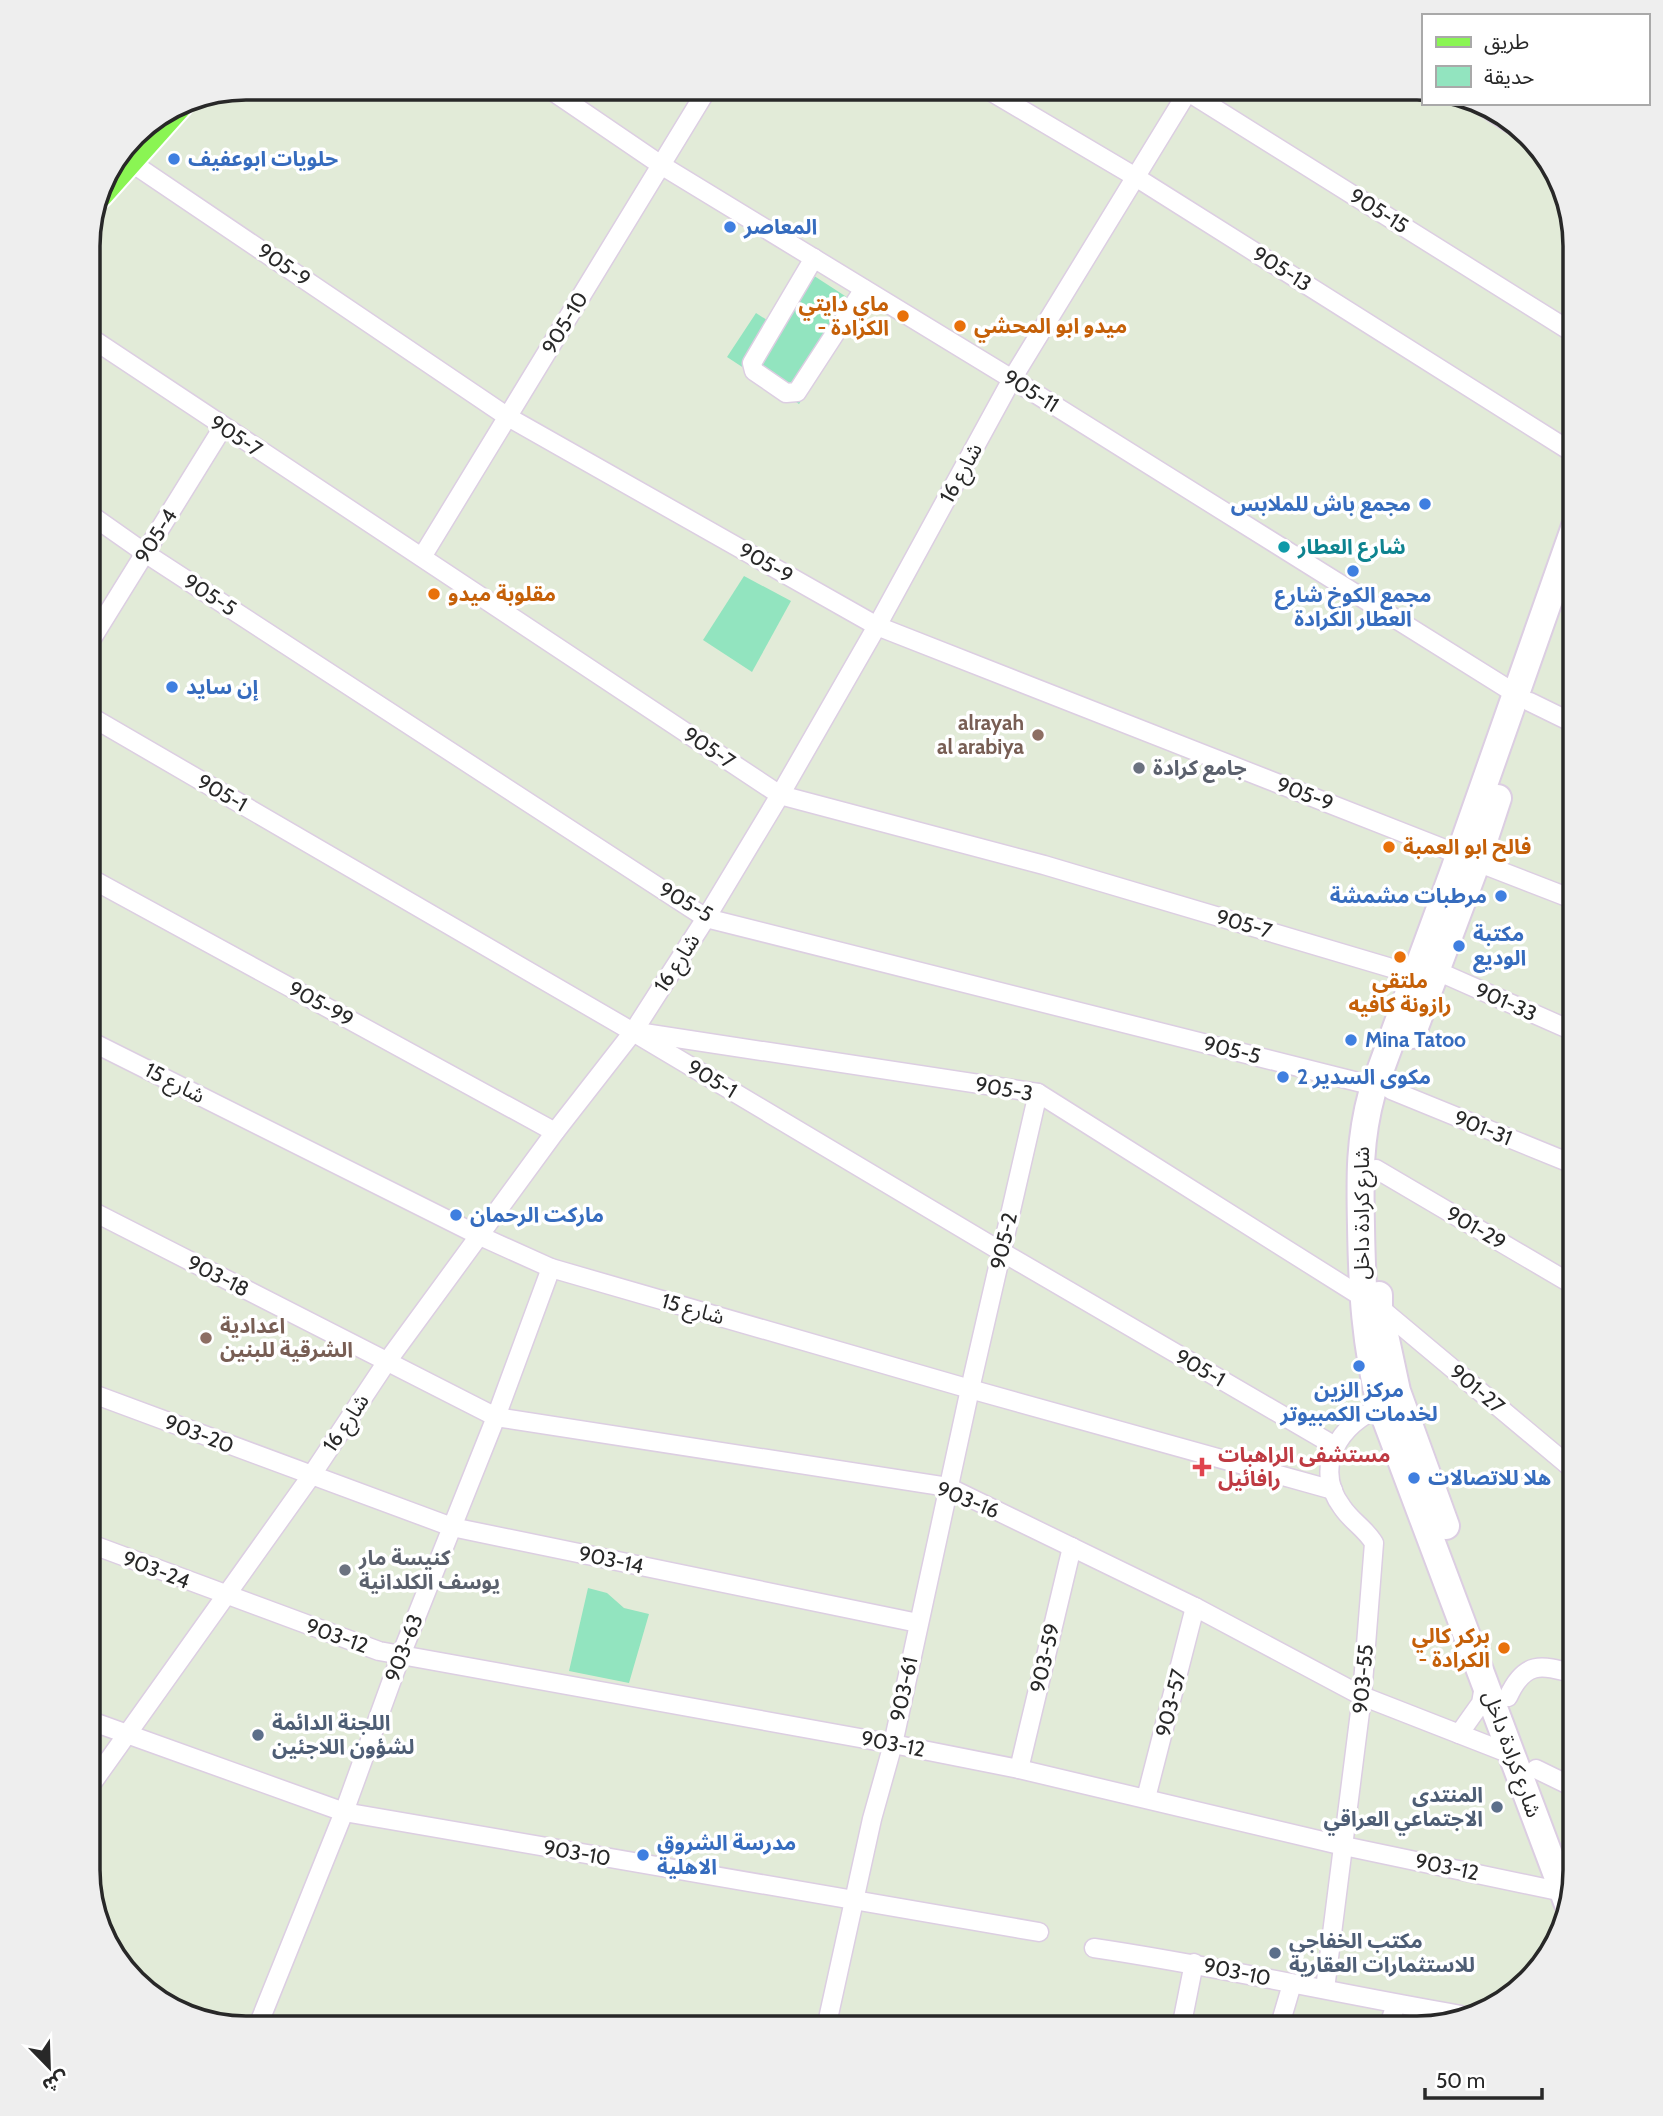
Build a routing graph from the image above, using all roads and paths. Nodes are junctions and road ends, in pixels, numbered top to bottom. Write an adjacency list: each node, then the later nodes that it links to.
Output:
1 (566, 100): 8 (street, 905-11)
2 (701, 100): 8 (street, 905-10)
3 (1005, 100): 10 (street, 905-13)
4 (1179, 100): 10 (street, شارع 16)
5 (1204, 100): 13 (street, 905-15)
6 (150, 137): 7 (main road)
7 (129, 160): 9 (main road); 16 (street, 905-9)
8 (661, 165): 11 (street, 905-11); 16 (street, 905-10)
9 (123, 167)
10 (1134, 176): 15 (street, شارع 16); 18 (street, 905-13)
11 (814, 258): 12 (street, 905-11); 12 (street)
12 (864, 289): 15 (street, 905-11)
13 (1563, 326)
14 (100, 344): 17 (street, 905-7)
15 (1012, 379): 25 (street, شارع 16); 26 (street, 905-11)
16 (508, 416): 21 (street, 905-10); 25 (street, 905-9)
17 (223, 427): 20 (street, 905-4); 21 (street, 905-7)
18 (1563, 446)
19 (100, 521): 20 (street, 905-5)
20 (145, 553): 24 (street, 905-4); 33 (street, 905-5)
21 (422, 557): 29 (street, 905-7)
22 (1563, 568): 26 (main road, شارع كرادة داخل)
23 (1563, 606): 26 (main road, شارع كرادة داخل)
24 (100, 626)
25 (877, 626): 29 (street, شارع 16); 30 (street, 905-9)
26 (1523, 698): 27 (street, 905-11); 30 (main road, شارع كرادة داخل)
27 (1563, 718)
28 (100, 722): 36 (street, 905-1)
29 (780, 796): 33 (street, شارع 16); 34 (street, 905-7)
30 (1469, 858): 32 (street, 905-9); 34 (main road, شارع كرادة داخل)
31 (100, 884): 40 (street, 905-99)
32 (1563, 895)
33 (706, 918): 36 (street, شارع 16); 38 (street, 905-5)
34 (1426, 973): 35 (street, 901-33); 38 (main road, شارع كرادة داخل)
35 (1563, 1027)
36 (633, 1032): 39 (street, 905-3); 40 (street, شارع 16); 45 (street, 905-1)
37 (100, 1046): 44 (street, شارع 15)
38 (1383, 1088): 41 (street, 901-31); 42 (main road, شارع كرادة داخل); 48 (main road, شارع كرادة داخل)
39 (1038, 1093): 45 (street, 905-2); 48 (street, 905-3)
40 (555, 1132): 44 (street, شارع 16)
41 (1563, 1161)
42 (1376, 1169): 47 (street, 901-29); 48 (main road, شارع كرادة داخل)
43 (100, 1215): 49 (street, 903-18)
44 (480, 1236): 46 (street, شارع 15); 49 (street, شارع 16)
45 (1002, 1252): 50 (street, 905-2); 54 (street, 905-1)
46 (551, 1268): 50 (street, شارع 15); 53 (street, 903-63)
47 (1563, 1278)
48 (1371, 1302): 52 (main road, شارع كرادة داخل); 55 (street, 901-27); 69 (main road, شارع كرادة داخل)
49 (386, 1363): 53 (street, 903-16); 56 (street, شارع 16)
50 (970, 1389): 57 (street, 903-61); 58 (street, شارع 15)
51 (100, 1397): 56 (street, 903-20)
52 (1381, 1407): 54 (street); 67 (main road, شارع كرادة داخل)
53 (496, 1417): 57 (street, 903-16); 59 (street, 903-63)
54 (1335, 1446): 58 (street)
55 (1563, 1460)
56 (311, 1476): 59 (street, 903-14); 62 (street, شارع 16)
57 (948, 1487): 60 (street, 903-16); 64 (street, 903-61)
58 (1332, 1490): 68 (street, 903-55)
59 (452, 1527): 64 (street, 903-14); 65 (street, 903-63)
60 (1072, 1547): 63 (street, 903-16); 75 (street, 903-59)
61 (100, 1548): 62 (street, 903-24)
62 (225, 1596): 65 (street, 903-12); 71 (street, شارع 16)
63 (1195, 1607): 68 (street, 903-16); 79 (street, 903-57)
64 (918, 1623): 73 (street, 903-61)
65 (401, 1655): 73 (street, 903-12); 80 (street, 903-63)
66 (1563, 1670): 69 (street)
67 (1484, 1679): 72 (street); 74 (main road, شارع كرادة داخل)
68 (1362, 1696): 72 (street, 903-16); 81 (street, 903-55)
69 (1508, 1697): 76 (main road, شارع كرادة داخل)
70 (100, 1724): 71 (street, 903-10)
71 (127, 1733): 77 (street, شارع 16); 80 (street, 903-10)
72 (1459, 1734): 74 (street, 903-16)
73 (893, 1744): 75 (street, 903-12); 85 (street, 903-61)
74 (1513, 1755): 83 (main road, شارع كرادة داخل)
75 (1018, 1769): 79 (street, 903-12)
76 (1536, 1769): 78 (street); 82 (main road, شارع كرادة داخل)
77 (100, 1772)
78 (1563, 1782)
79 (1146, 1798): 81 (street, 903-12)
80 (344, 1812): 85 (street, 903-10); 93 (street, 903-63)
81 (1344, 1846): 84 (street, 903-12); 90 (street, 903-55)
82 (1563, 1866)
83 (1563, 1873)
84 (1562, 1887)
85 (853, 1901): 86 (street, 903-10); 94 (street, 903-61)
86 (1039, 1932)
87 (1094, 1948): 88 (street, 903-10)
88 (1194, 1963): 89 (street, 903-10); 95 (street)
89 (1292, 1984): 90 (street, 903-10); 96 (street)
90 (1325, 1989): 91 (street, 903-10)
91 (1396, 2004): 92 (street, 903-10); 97 (street)
92 (1447, 2013)
93 (262, 2016)
94 (828, 2016)
95 (1183, 2016)
96 (1283, 2016)
97 (1392, 2016)

